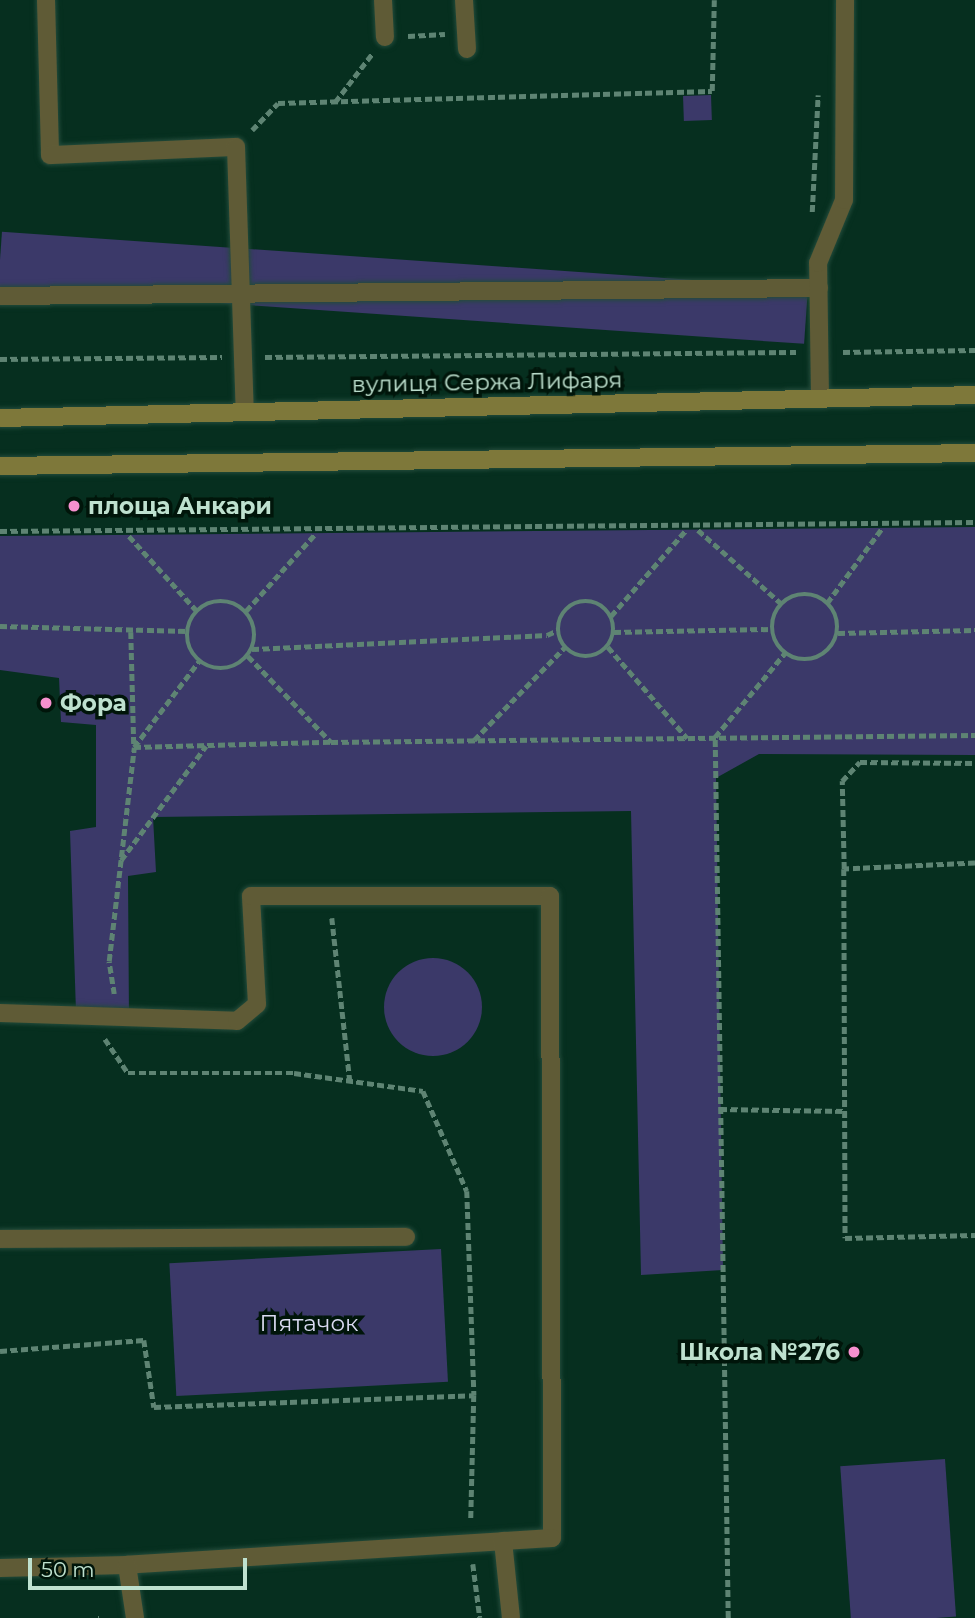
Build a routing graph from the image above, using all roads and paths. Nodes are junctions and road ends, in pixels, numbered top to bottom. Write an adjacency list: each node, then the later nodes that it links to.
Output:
1 (46, 0): 9 (lane)
2 (383, 0): 6 (lane)
3 (464, 0): 7 (lane)
4 (714, 0): 9 (path)
5 (845, 0): 11 (lane)
6 (385, 37)
7 (467, 49)
8 (819, 82): 10 (path)
9 (236, 147): 13 (lane)
10 (811, 219)
11 (818, 288): 13 (lane); 15 (lane)
12 (0, 296): 13 (lane)
13 (241, 296): 21 (lane)
14 (975, 350): 15 (path)
15 (820, 352): 17 (path); 20 (lane)
16 (230, 357): 18 (path)
17 (258, 357)
18 (0, 359)
19 (975, 395): 20 (street, вулиця Сержа Лифаря)
20 (820, 398): 21 (street, вулиця Сержа Лифаря)
21 (245, 412): 22 (street, вулиця Сержа Лифаря)
22 (0, 418)
23 (975, 453): 24 (street)
24 (0, 466)
25 (975, 522): 29 (path)
26 (882, 528): 32 (path)
27 (686, 530): 36 (path)
28 (698, 530): 33 (path)
29 (0, 531)
30 (315, 534): 35 (path)
31 (129, 536): 34 (path)
32 (827, 603): 33 (path); 44 (path)
33 (782, 604): 38 (path)
34 (197, 611): 35 (path); 41 (path)
35 (246, 611): 47 (path)
36 (611, 615): 39 (path); 43 (path)
37 (0, 626): 42 (path)
38 (772, 629): 43 (path); 48 (path)
39 (558, 630): 45 (path); 47 (path)
40 (975, 630): 44 (path)
41 (187, 631): 42 (path); 50 (path)
42 (131, 632): 57 (path)
43 (614, 632): 46 (path)
44 (838, 633): 48 (path)
45 (565, 647): 46 (path); 54 (path)
46 (608, 647): 53 (path)
47 (252, 649): 49 (path)
48 (785, 653): 52 (path)
49 (248, 656): 50 (path); 55 (path)
50 (199, 661): 57 (path)
51 (975, 735): 52 (path)
52 (715, 737): 53 (path); 67 (path)
53 (687, 738): 54 (path)
54 (474, 740): 55 (path)
55 (331, 742): 56 (path)
56 (206, 745): 57 (path); 59 (path)
57 (134, 747): 59 (path)
58 (975, 763): 61 (path)
59 (119, 862): 65 (path)
60 (975, 863): 61 (path)
61 (844, 869): 68 (path)
62 (330, 896): 65 (lane); 66 (path); 74 (lane)
63 (0, 1013): 64 (lane)
64 (91, 1018): 65 (lane); 66 (path)
65 (117, 1019)
66 (350, 1081): 73 (path)
67 (720, 1109): 68 (path); 81 (path)
68 (845, 1111): 69 (path)
69 (975, 1236)
70 (406, 1237): 71 (lane)
71 (0, 1238)
72 (0, 1351): 73 (path)
73 (474, 1395): 75 (path)
74 (503, 1541): 75 (lane); 80 (lane)
75 (471, 1543): 76 (lane); 79 (path)
76 (127, 1565): 77 (lane); 78 (lane)
77 (0, 1568)
78 (135, 1618)
79 (480, 1618)
80 (510, 1618)
81 (728, 1618)

